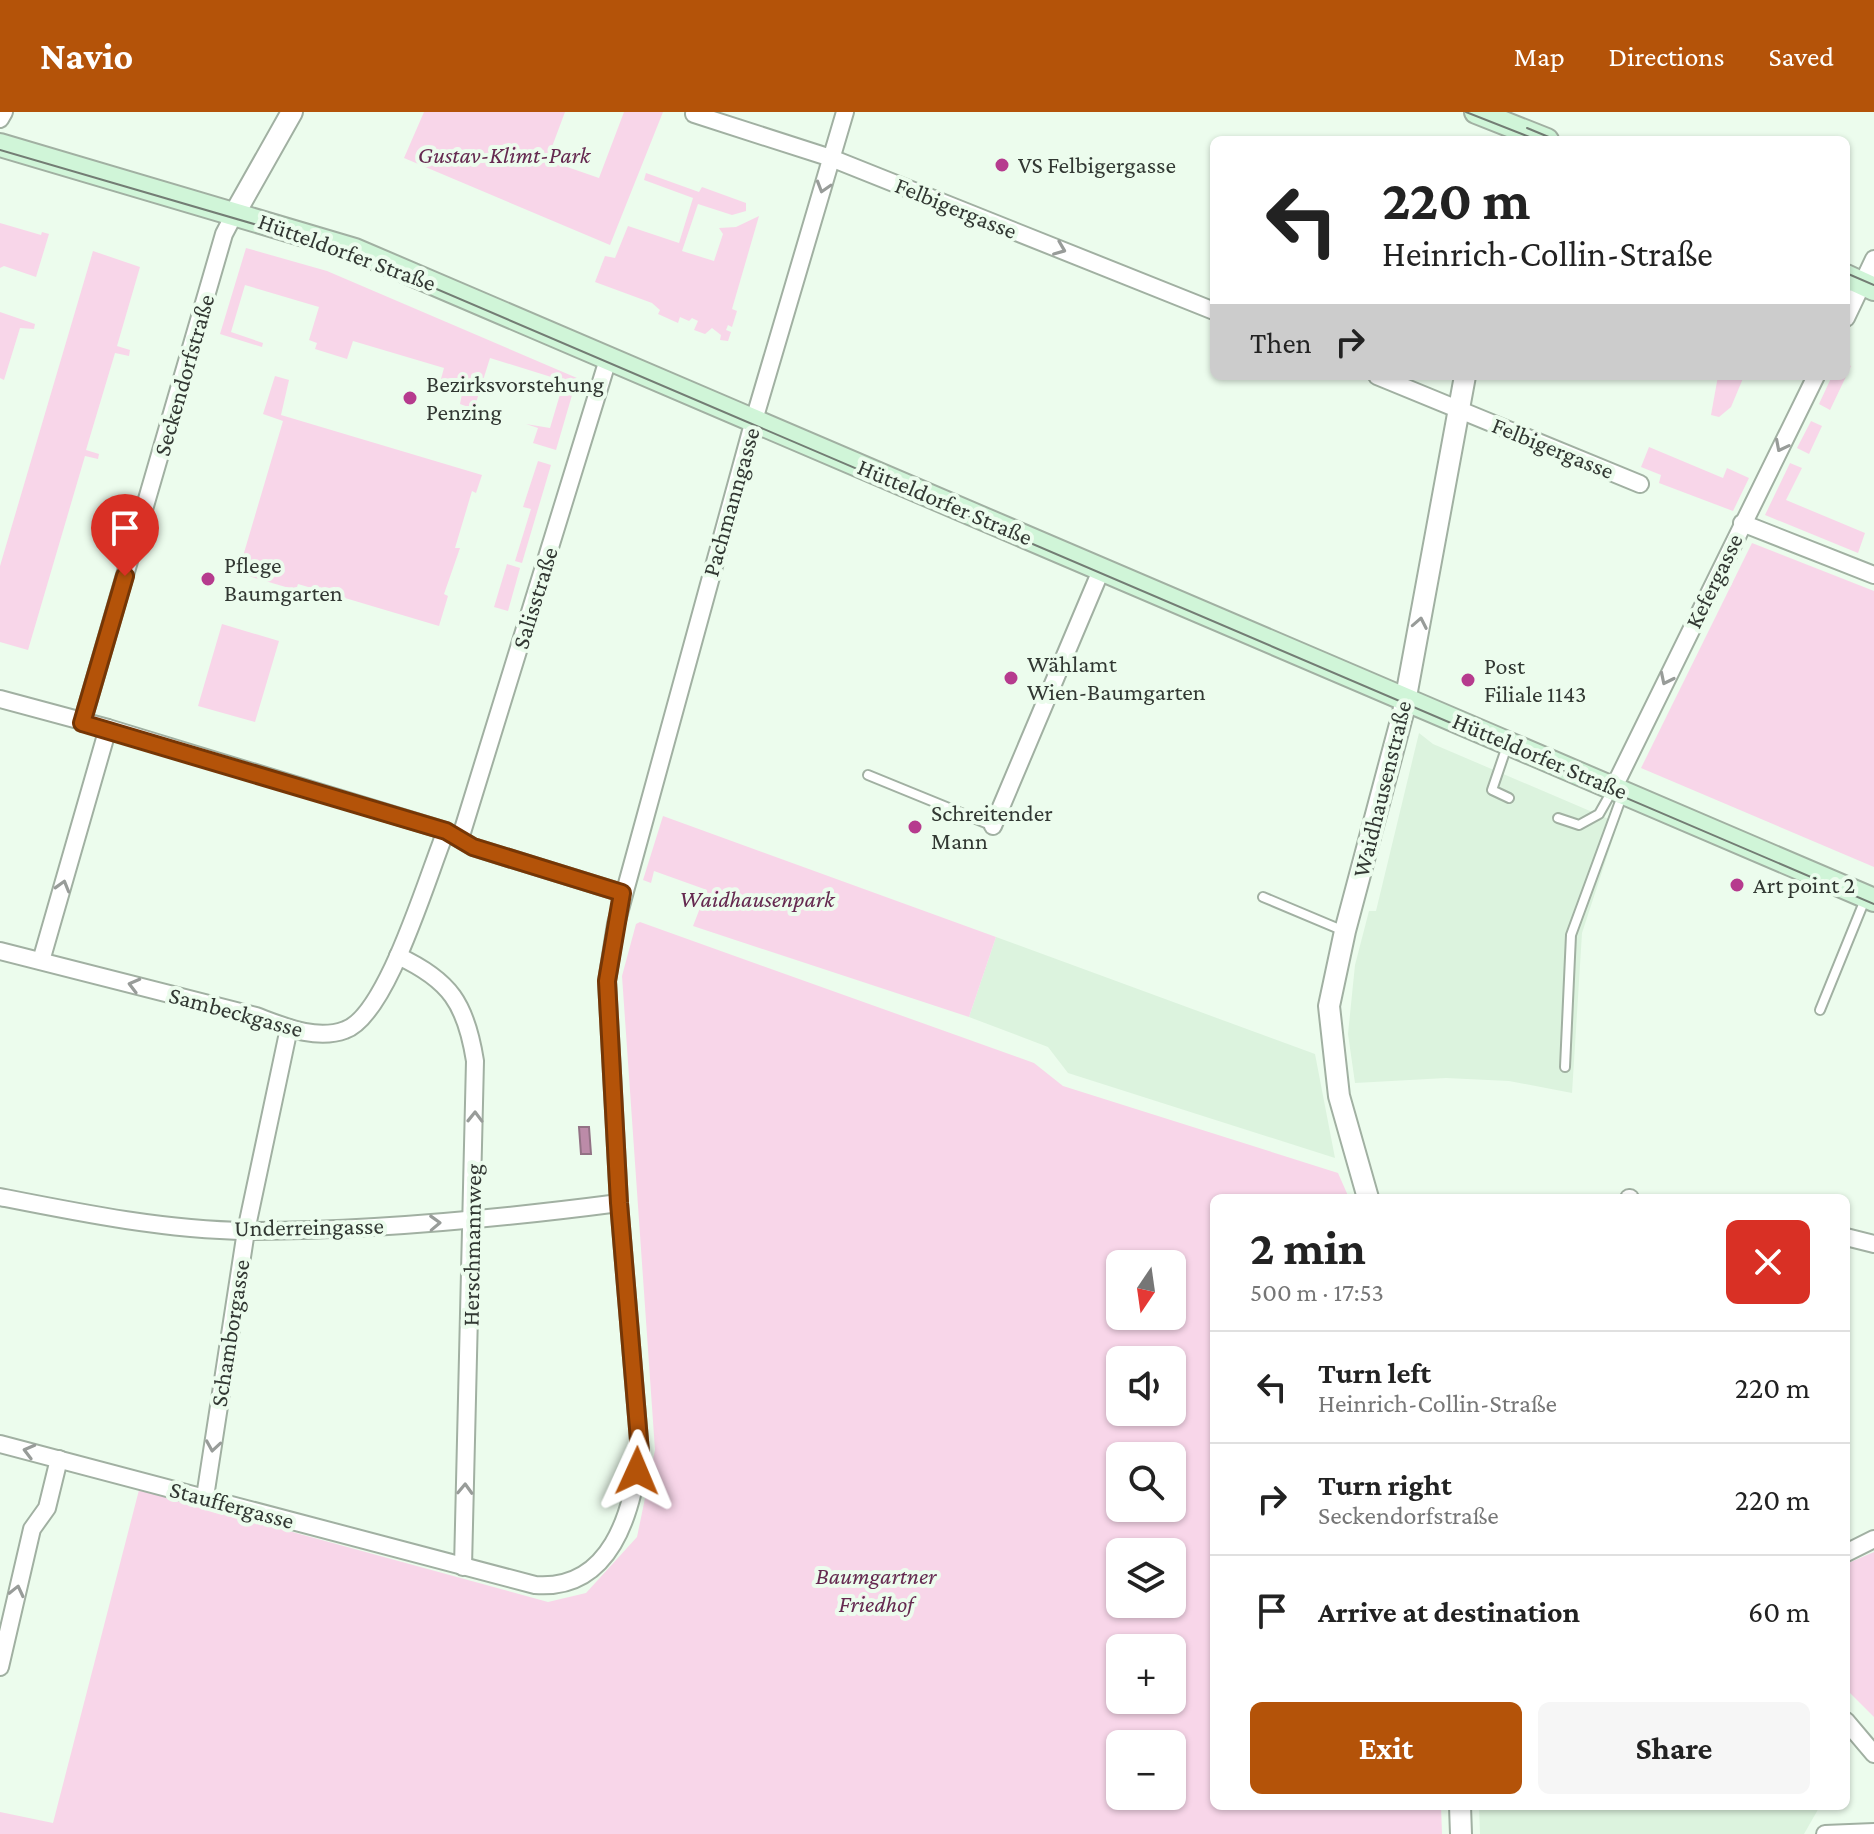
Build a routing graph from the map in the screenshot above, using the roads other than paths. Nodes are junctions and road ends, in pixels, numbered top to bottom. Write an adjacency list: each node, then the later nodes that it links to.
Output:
1 (4, 112): 6 (street)
2 (292, 112): 11 (street)
3 (845, 112): 10 (street, Pachmanngasse)
4 (1476, 112): 7 (main road)
5 (694, 114): 10 (street, Felbigergasse)
6 (0, 119)
7 (1504, 132): 8 (main road)
8 (1529, 136)
9 (0, 145): 11 (main road, Hütteldorfer Straße)
10 (831, 158): 14 (street, Felbigergasse, one-way to 14); 21 (street, Pachmanngasse, one-way to 21)
11 (235, 213): 16 (main road, Hütteldorfer Straße); 28 (street, Seckendorfstraße)
12 (1874, 259): 13 (street)
13 (1861, 283): 15 (street)
14 (1210, 309)
15 (1850, 309)
16 (609, 356): 21 (main road, Hütteldorfer Straße); 36 (street, Salisstraße)
17 (1387, 380): 20 (street, Felbigergasse)
18 (1464, 380): 20 (street, Waidhausenstraße)
19 (1814, 380): 23 (street, Kefergasse, one-way to 23)
20 (1460, 409): 22 (street, Felbigergasse); 27 (street, Waidhausenstraße, one-way to 20)
21 (754, 420): 24 (main road, Hütteldorfer Straße); 37 (street, Pachmanngasse)
22 (1640, 484)
23 (1742, 523): 25 (street); 32 (street, Kefergasse, one-way to 32)
24 (1102, 568): 27 (main road, Hütteldorfer Straße); 35 (street)
25 (1874, 575)
26 (0, 699): 28 (street)
27 (1406, 700): 30 (main road, Hütteldorfer Straße); 40 (street, Waidhausenstraße)
28 (82, 723): 29 (street)
29 (108, 728): 36 (street); 43 (street, one-way to 29)
30 (1508, 742): 32 (main road, Hütteldorfer Straße); 33 (lane)
31 (868, 775): 35 (lane)
32 (1619, 789): 34 (lane); 39 (main road, Hütteldorfer Straße); 46 (lane)
33 (1509, 798)
34 (1558, 818)
35 (993, 826)
36 (453, 835): 37 (street); 42 (street, Sambeckgasse)
37 (622, 893): 49 (street, Pachmanngasse)
38 (1263, 897): 40 (lane)
39 (1870, 898): 44 (lane)
40 (1345, 931): 47 (street, Waidhausenstraße)
41 (0, 951): 43 (street, Sambeckgasse)
42 (398, 956): 45 (street, Sambeckgasse); 50 (street, Herschmannweg, one-way to 42)
43 (41, 961): 45 (street, Sambeckgasse, one-way to 43)
44 (1820, 1010)
45 (289, 1028): 51 (street, Schamborgasse)
46 (1565, 1067)
47 (1367, 1194)
48 (0, 1197): 51 (street, Underreingasse)
49 (619, 1203): 50 (street, Underreingasse); 59 (street, Stauffergasse)
50 (473, 1222): 51 (street, Underreingasse, one-way to 50); 59 (street, Herschmannweg, one-way to 50)
51 (246, 1231): 56 (street, Schamborgasse, one-way to 56)
52 (1850, 1238): 53 (street)
53 (1874, 1244)
54 (0, 1444): 55 (street, Stauffergasse, one-way to 54)
55 (59, 1459): 56 (street, Stauffergasse); 60 (street, one-way to 55)
56 (205, 1497): 59 (street, Stauffergasse)
57 (1874, 1539): 58 (street)
58 (1850, 1551)
59 (463, 1567)
60 (4, 1632): 61 (street)
61 (0, 1667)
62 (1850, 1726): 63 (street)
63 (1874, 1754)
64 (1460, 1810): 66 (street)
65 (1874, 1832): 67 (street)
66 (1461, 1834)
67 (1825, 1834)

